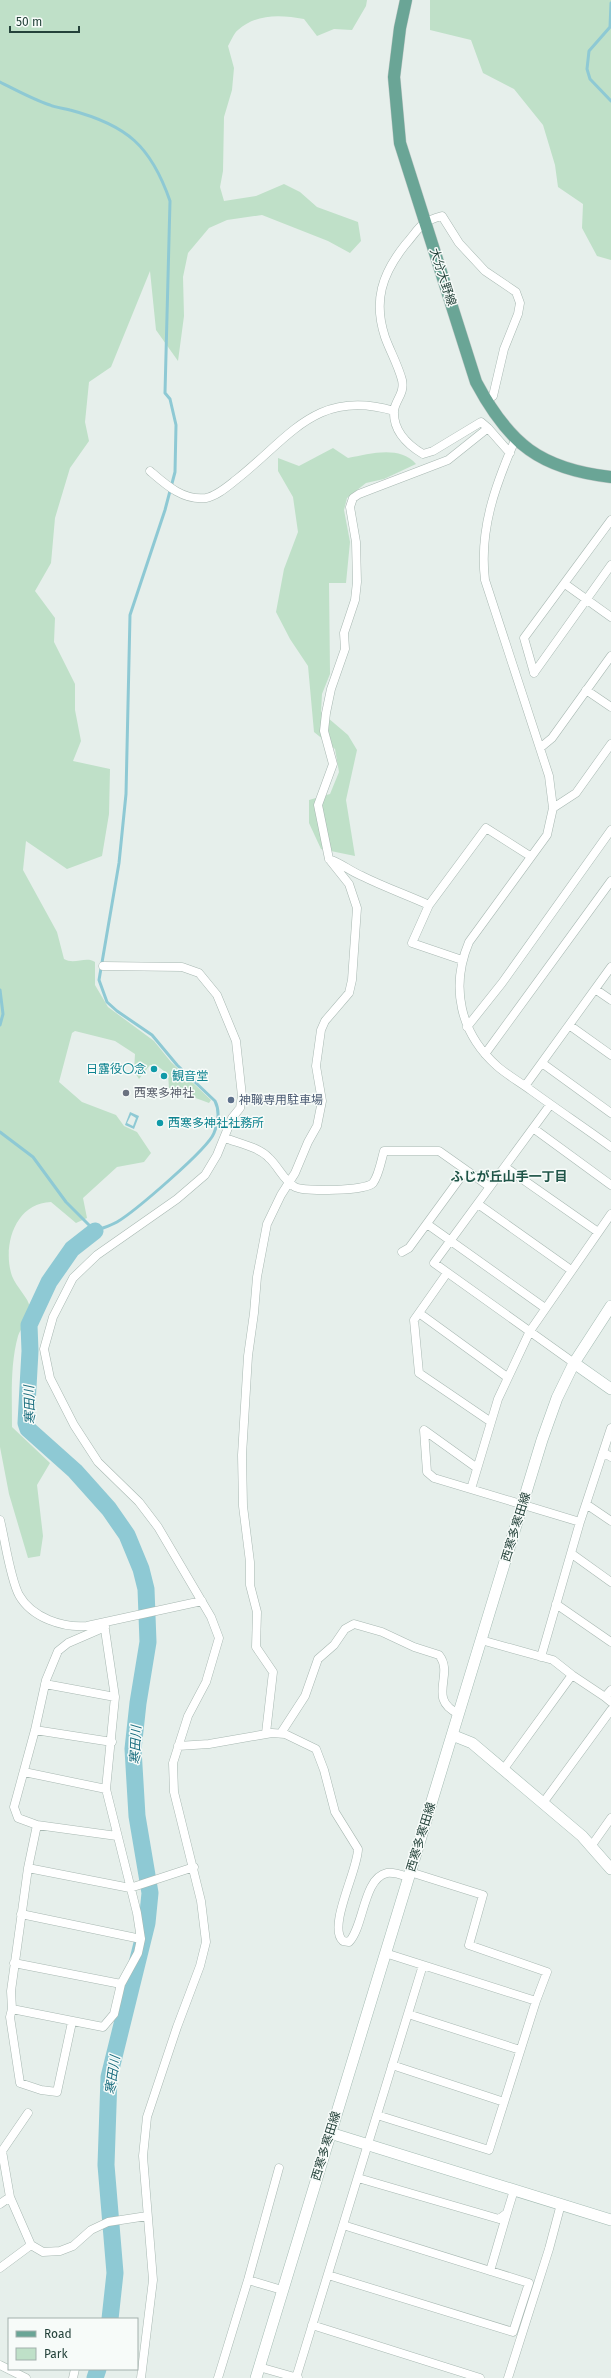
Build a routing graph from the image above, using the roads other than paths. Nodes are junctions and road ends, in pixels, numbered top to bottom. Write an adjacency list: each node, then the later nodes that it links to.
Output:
1 (406, 0): 2 (main road, 大分大野線)
2 (425, 221): 3 (main road, 大分大野線); 3 (street); 4 (street)
3 (486, 400): 6 (main road, 大分大野線)
4 (394, 411): 5 (street); 8 (street)
5 (488, 428): 7 (street); 23 (street)
6 (515, 440): 7 (street); 9 (main road, 大分大野線)
7 (510, 453): 19 (street)
8 (150, 471)
9 (611, 477)
10 (611, 520): 12 (street)
11 (611, 565): 13 (street)
12 (565, 584): 13 (street); 13 (street)
13 (587, 599): 14 (street)
14 (611, 618)
15 (611, 656): 16 (street)
16 (586, 690): 17 (street); 19 (street)
17 (611, 707)
18 (611, 744): 20 (street)
19 (540, 748): 20 (street)
20 (553, 808): 22 (street)
21 (611, 830): 32 (street)
22 (530, 856): 25 (street); 26 (street)
23 (329, 859): 25 (street); 44 (street)
24 (611, 880): 33 (street)
25 (429, 905): 26 (street)
26 (462, 960): 32 (street)
27 (103, 966): 40 (street)
28 (611, 967): 29 (street)
29 (595, 988): 30 (street); 31 (street)
30 (611, 1000)
31 (569, 1025): 34 (street); 35 (street)
32 (467, 1028): 33 (street)
33 (485, 1054): 36 (street)
34 (611, 1055)
35 (542, 1063): 36 (street); 38 (street)
36 (526, 1086): 37 (street)
37 (550, 1104): 39 (street); 41 (street)
38 (611, 1113)
39 (533, 1128): 42 (street); 45 (street)
40 (225, 1138): 44 (street); 75 (street)
41 (611, 1147)
42 (505, 1167): 46 (street); 50 (street)
43 (466, 1170): 44 (street); 46 (street); 49 (street)
44 (289, 1182): 89 (street)
45 (611, 1185)
46 (490, 1187): 47 (street)
47 (478, 1204): 51 (street); 53 (street)
48 (611, 1214): 50 (street)
49 (427, 1224): 51 (street); 52 (street)
50 (598, 1232): 53 (street)
51 (451, 1241): 54 (street); 56 (street)
52 (402, 1252)
53 (571, 1270): 56 (street)
54 (447, 1273): 57 (street); 58 (street)
55 (611, 1306): 59 (main road, 西寒多寒田線)
56 (545, 1308): 58 (street)
57 (418, 1313): 60 (street); 62 (street)
58 (530, 1331): 59 (street); 60 (street)
59 (574, 1362): 61 (main road); 69 (main road, 西寒多寒田線)
60 (507, 1377): 62 (street)
61 (611, 1389)
62 (491, 1422): 66 (street)
63 (611, 1428): 64 (street)
64 (603, 1452): 65 (street); 68 (street)
65 (611, 1458)
66 (477, 1468): 67 (street); 67 (street)
67 (471, 1489): 69 (street)
68 (586, 1504): 71 (street); 72 (street)
69 (523, 1505): 72 (street); 78 (main road, 西寒多寒田線)
70 (0, 1520): 77 (street)
71 (611, 1521)
72 (580, 1522): 73 (street)
73 (572, 1554): 74 (street); 76 (street)
74 (611, 1582)
75 (202, 1601): 77 (street); 93 (street)
76 (556, 1604): 79 (street); 80 (street)
77 (104, 1625): 82 (street); 84 (street)
78 (481, 1640): 80 (street); 87 (main road, 西寒多寒田線)
79 (611, 1642)
80 (541, 1657): 81 (street)
81 (572, 1675): 85 (street); 94 (street)
82 (45, 1684): 84 (street); 88 (street)
83 (611, 1690): 85 (street)
84 (115, 1697): 92 (street)
85 (608, 1699)
86 (611, 1710): 97 (street)
87 (459, 1714): 90 (street); 91 (main road, 西寒多寒田線)
88 (35, 1730): 92 (street); 95 (street)
89 (266, 1733): 90 (street); 93 (street)
90 (281, 1733): 105 (street)
91 (452, 1735): 94 (main road); 105 (main road, 西寒多寒田線)
92 (112, 1742): 96 (street)
93 (178, 1746): 102 (street)
94 (503, 1770): 97 (main road)
95 (24, 1772): 96 (street); 99 (street)
96 (106, 1789): 100 (street)
97 (543, 1804): 101 (main road)
98 (611, 1818): 101 (street)
99 (37, 1825): 100 (street); 103 (street)
100 (117, 1836): 106 (street)
101 (592, 1845): 104 (main road)
102 (194, 1867): 106 (street); 131 (street)
103 (28, 1868): 106 (street); 107 (street)
104 (611, 1869)
105 (409, 1875): 109 (main road, 西寒多寒田線); 113 (street)
106 (130, 1888): 108 (street)
107 (21, 1914): 108 (street); 110 (street)
108 (141, 1939): 112 (street)
109 (385, 1953): 111 (street); 122 (main road, 西寒多寒田線)
110 (14, 1963): 112 (street); 114 (street)
111 (423, 1966): 113 (street); 115 (street)
112 (121, 1984): 116 (street)
113 (536, 2001): 117 (street)
114 (12, 2009): 116 (street); 116 (street)
115 (408, 2014): 117 (street); 118 (street)
116 (72, 2022)
117 (520, 2050): 119 (street)
118 (392, 2065): 119 (street); 121 (street)
119 (504, 2102): 121 (street)
120 (28, 2112): 127 (street)
121 (377, 2115): 123 (street)
122 (330, 2133): 123 (main road); 139 (main road, 西寒多寒田線)
123 (368, 2145): 125 (street); 126 (main road)
124 (279, 2168): 138 (street)
125 (358, 2178): 130 (street); 133 (street)
126 (514, 2190): 129 (main road); 130 (street)
127 (10, 2197): 128 (street); 134 (street)
128 (0, 2204)
129 (561, 2204): 132 (main road); 149 (street)
130 (507, 2213): 136 (street)
131 (147, 2216): 134 (street); 144 (street)
132 (611, 2220)
133 (343, 2225): 136 (street); 137 (street)
134 (31, 2245): 135 (street)
135 (0, 2268)
136 (490, 2271): 137 (street)
137 (328, 2275): 140 (street)
138 (248, 2280): 139 (street); 145 (street)
139 (282, 2290): 141 (main road, 西寒多寒田線)
140 (312, 2325): 147 (street); 148 (street)
141 (259, 2367): 146 (main road, 西寒多寒田線); 147 (street)
142 (9, 2370): 143 (street)
143 (23, 2378)
144 (141, 2378)
145 (218, 2378)
146 (256, 2378)
147 (297, 2378)
148 (480, 2378)
149 (508, 2378)

